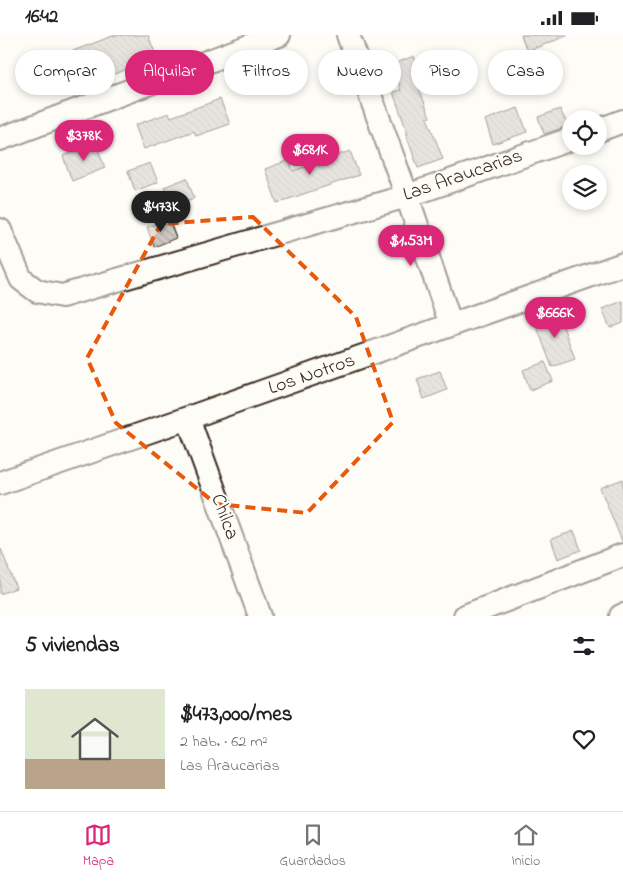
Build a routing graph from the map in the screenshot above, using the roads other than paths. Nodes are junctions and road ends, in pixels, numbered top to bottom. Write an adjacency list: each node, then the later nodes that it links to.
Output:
1 (279, 35): 5 (street)
2 (348, 35): 7 (street)
3 (623, 121): 4 (street)
4 (607, 126)
5 (0, 139)
6 (562, 142): 7 (street, Las Araucarias)
7 (407, 196): 8 (street, Las Araucarias); 10 (street)
8 (0, 230)
9 (623, 264): 10 (street, Los Notros)
10 (451, 325): 11 (street, Los Notros)
11 (188, 418): 12 (street, Los Notros); 14 (street, Chilca)
12 (1, 480)
13 (623, 555): 15 (street)
14 (260, 616)
15 (465, 616)

